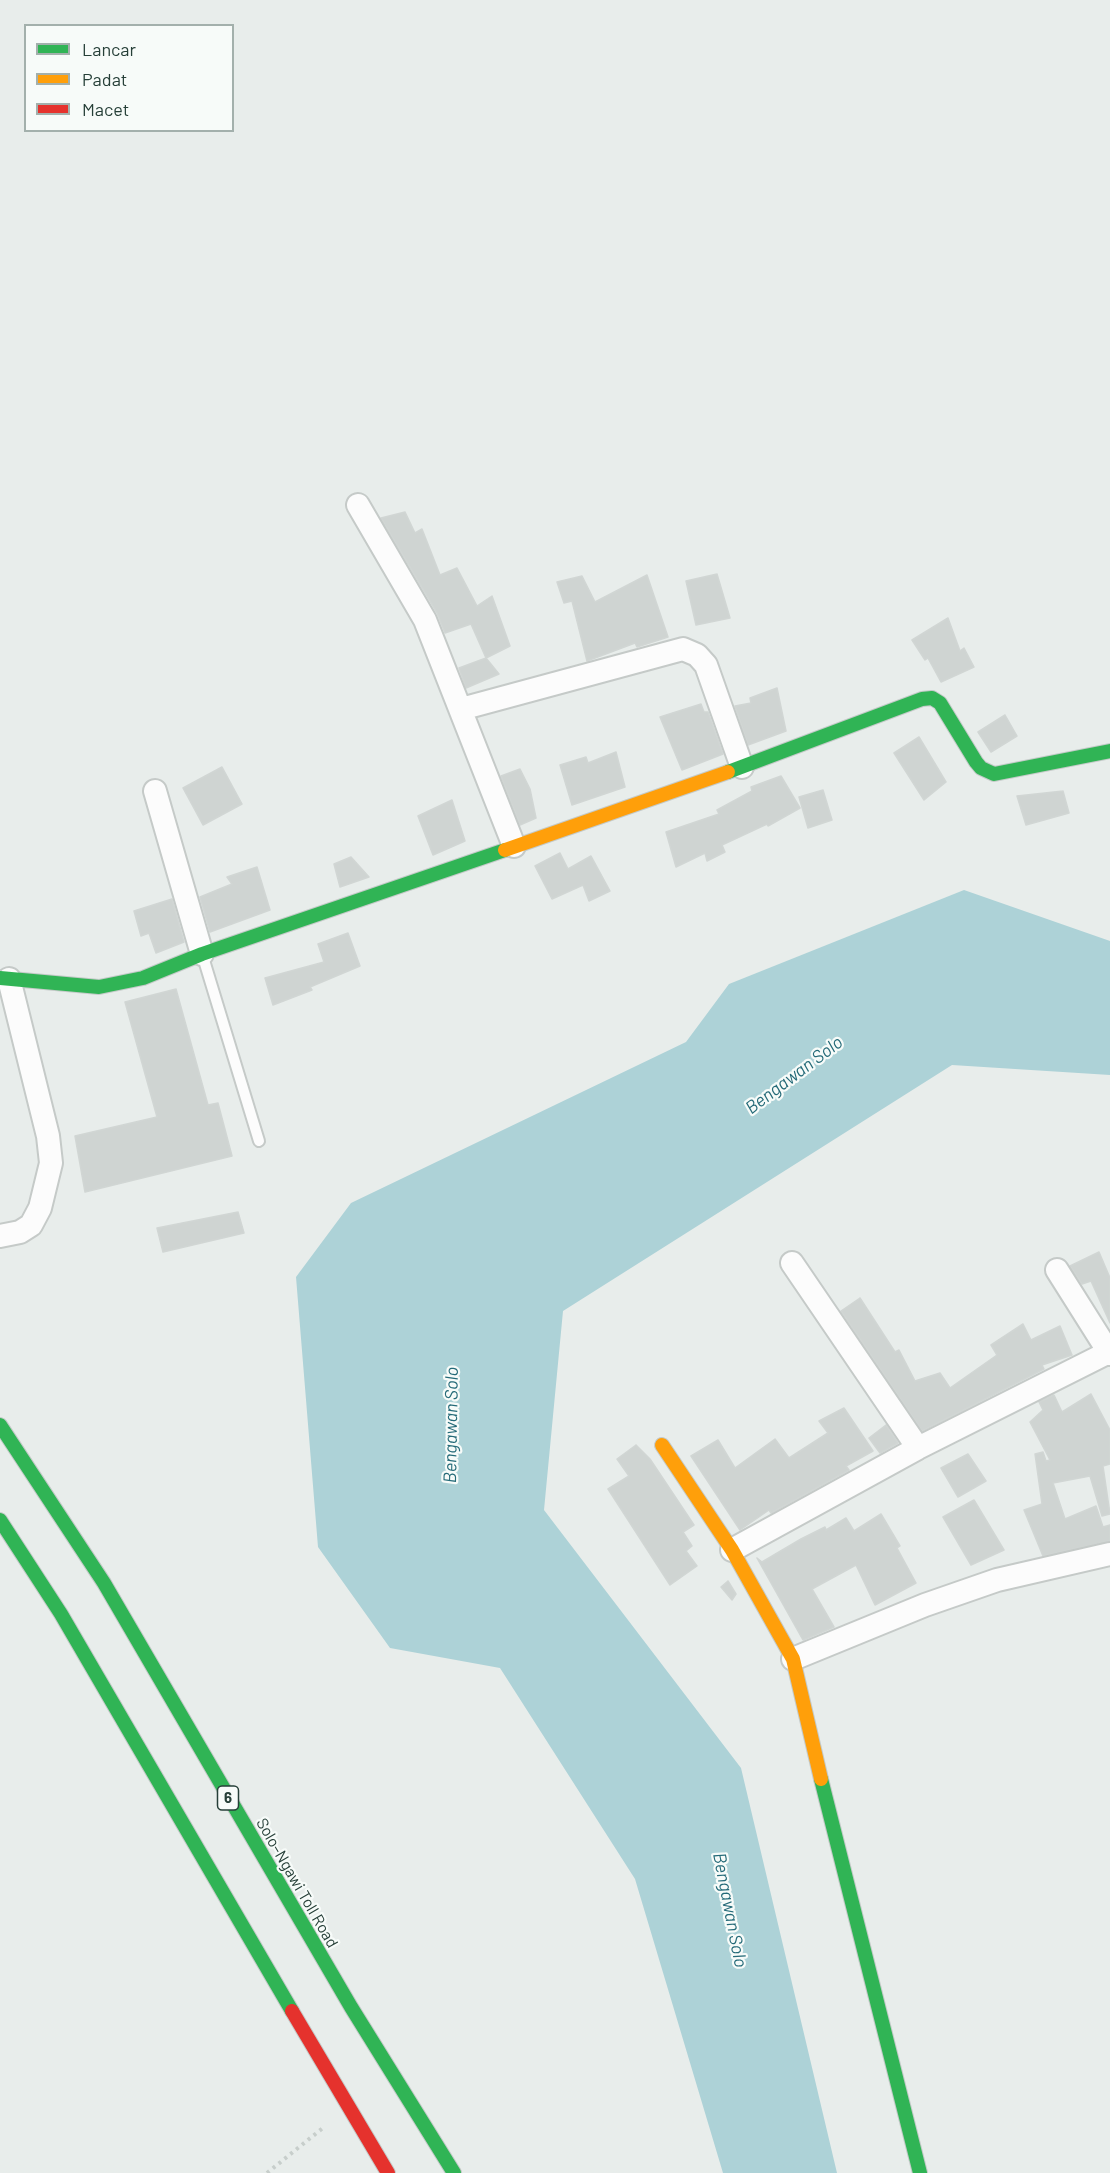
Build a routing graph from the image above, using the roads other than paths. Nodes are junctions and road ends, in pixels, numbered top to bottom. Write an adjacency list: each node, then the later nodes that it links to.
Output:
1 (358, 505): 2 (street)
2 (461, 709): 4 (street); 6 (street)
3 (1110, 751): 4 (main road)
4 (742, 767): 6 (main road)
5 (155, 791): 7 (street)
6 (514, 846): 7 (main road)
7 (202, 954): 8 (main road); 9 (lane)
8 (5, 979): 10 (street)
9 (259, 1141)
10 (0, 1236)
11 (792, 1263): 16 (street)
12 (1057, 1270): 13 (street)
13 (1109, 1353): 16 (street)
14 (0, 1425): 22 (main road, Solo–Ngawi Toll Road / 6)
15 (662, 1445): 18 (main road)
16 (918, 1448): 18 (street)
17 (0, 1520): 21 (main road)
18 (732, 1550): 20 (main road)
19 (1110, 1554): 20 (street)
20 (793, 1659): 23 (main road)
21 (388, 2173)
22 (454, 2173)
23 (920, 2173)

